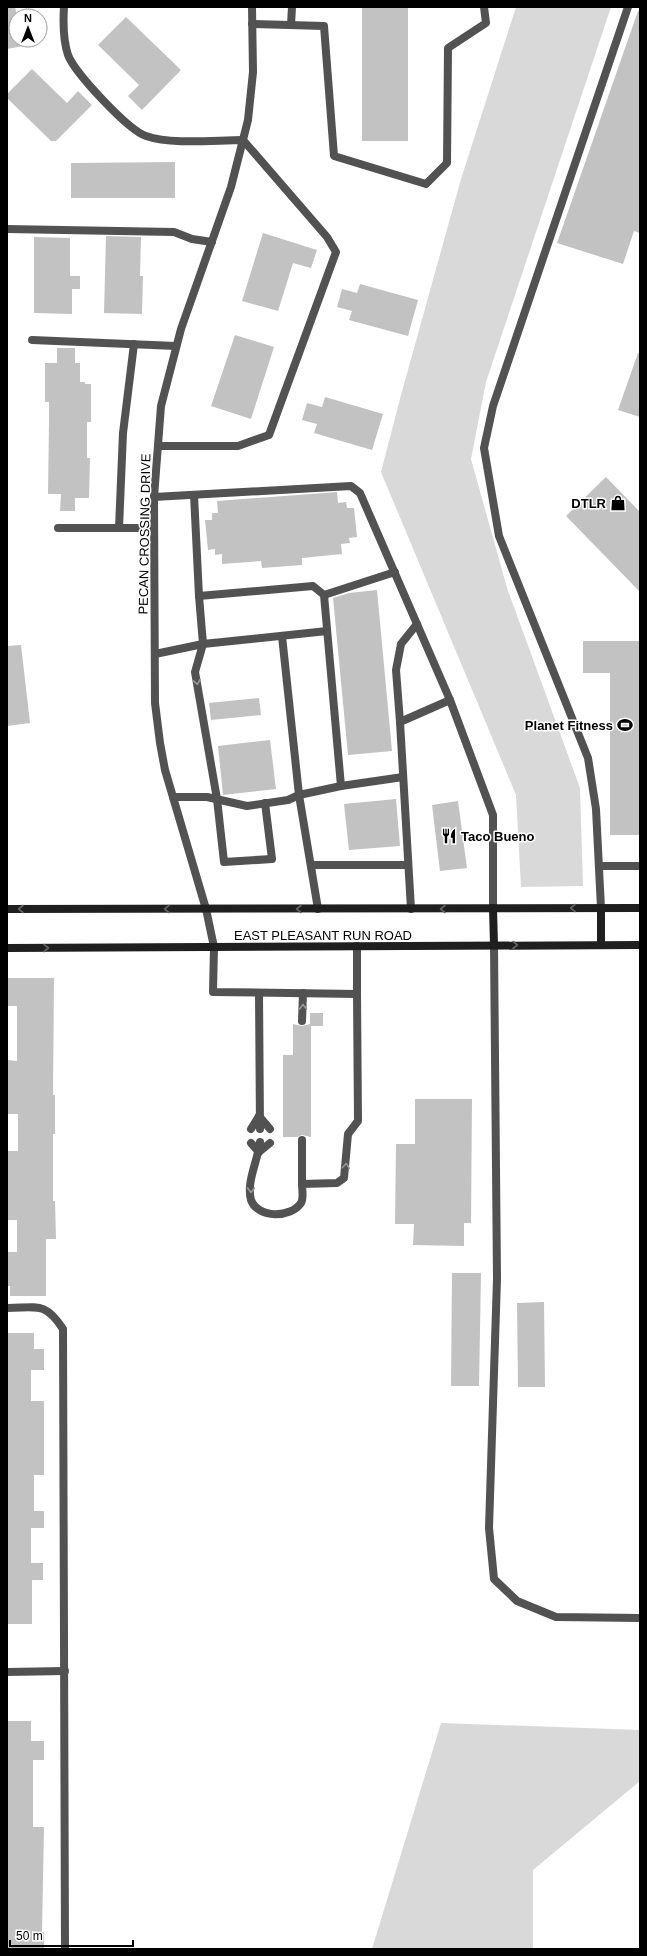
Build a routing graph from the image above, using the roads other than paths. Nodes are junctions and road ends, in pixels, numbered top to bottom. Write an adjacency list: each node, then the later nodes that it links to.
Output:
1 (64, 7): 8 (street)
2 (252, 7): 6 (street, PECAN CROSSING DRIVE)
3 (292, 7): 7 (street)
4 (484, 7): 7 (street)
5 (628, 7): 38 (street)
6 (252, 24): 7 (street); 8 (street, PECAN CROSSING DRIVE)
7 (291, 25)
8 (243, 140): 10 (street, PECAN CROSSING DRIVE); 14 (street)
9 (7, 229): 10 (street)
10 (212, 242): 13 (street, PECAN CROSSING DRIVE)
11 (32, 340): 12 (street)
12 (134, 344): 13 (street); 18 (street)
13 (176, 346): 14 (street, PECAN CROSSING DRIVE)
14 (158, 446): 16 (street, PECAN CROSSING DRIVE)
15 (194, 495): 16 (street); 20 (street); 22 (street)
16 (154, 497): 19 (street, PECAN CROSSING DRIVE)
17 (58, 528): 18 (street)
18 (119, 528): 19 (street)
19 (154, 528): 27 (street, PECAN CROSSING DRIVE)
20 (395, 572): 21 (street); 23 (street)
21 (324, 595): 22 (street); 24 (street)
22 (199, 596): 26 (street)
23 (417, 624): 28 (street); 29 (street)
24 (327, 631): 25 (street); 31 (street)
25 (282, 636): 26 (street); 32 (street)
26 (203, 644): 27 (street); 34 (street, one-way to 34)
27 (154, 654): 33 (street, PECAN CROSSING DRIVE)
28 (450, 700): 29 (street); 40 (street)
29 (400, 722): 30 (street)
30 (403, 777): 31 (street); 37 (street)
31 (341, 786): 32 (street)
32 (300, 795): 35 (street); 36 (street)
33 (173, 797): 34 (street); 46 (street, PECAN CROSSING DRIVE)
34 (217, 799): 35 (street); 35 (street)
35 (265, 803)
36 (310, 865): 37 (street); 43 (street)
37 (408, 865): 44 (street)
38 (599, 866): 39 (street); 41 (street)
39 (640, 866)
40 (493, 908): 41 (main road, EAST PLEASANT RUN ROAD, one-way to 40); 44 (main road, EAST PLEASANT RUN ROAD, one-way to 44); 47 (main road)
41 (601, 908): 42 (main road, EAST PLEASANT RUN ROAD); 48 (main road)
42 (640, 908)
43 (318, 909): 44 (main road, EAST PLEASANT RUN ROAD); 46 (main road, EAST PLEASANT RUN ROAD, one-way to 46)
44 (411, 909)
45 (7, 910): 46 (main road, EAST PLEASANT RUN ROAD, one-way to 45)
46 (206, 910): 51 (street, PECAN CROSSING DRIVE)
47 (494, 945): 48 (main road, EAST PLEASANT RUN ROAD, one-way to 48); 50 (main road, EAST PLEASANT RUN ROAD); 66 (street)
48 (601, 945): 49 (main road, EAST PLEASANT RUN ROAD)
49 (640, 945)
50 (357, 946): 51 (main road, EAST PLEASANT RUN ROAD); 55 (street)
51 (214, 947): 52 (main road, EAST PLEASANT RUN ROAD, one-way to 51); 53 (street, PECAN CROSSING DRIVE)
52 (7, 948)
53 (259, 992): 54 (street); 57 (street)
54 (303, 993): 55 (street); 56 (street, one-way to 54)
55 (357, 994): 64 (street, one-way to 55)
56 (302, 1021)
57 (259, 1116): 58 (street); 59 (street)
58 (255, 1129)
59 (270, 1129)
60 (302, 1140): 64 (street)
61 (255, 1142): 63 (street)
62 (270, 1142): 63 (street)
63 (259, 1152): 64 (street, one-way to 64)
64 (302, 1184)
65 (7, 1308): 67 (street)
66 (640, 1618)
67 (65, 1671): 68 (street); 69 (street)
68 (7, 1672)
69 (65, 1949)

